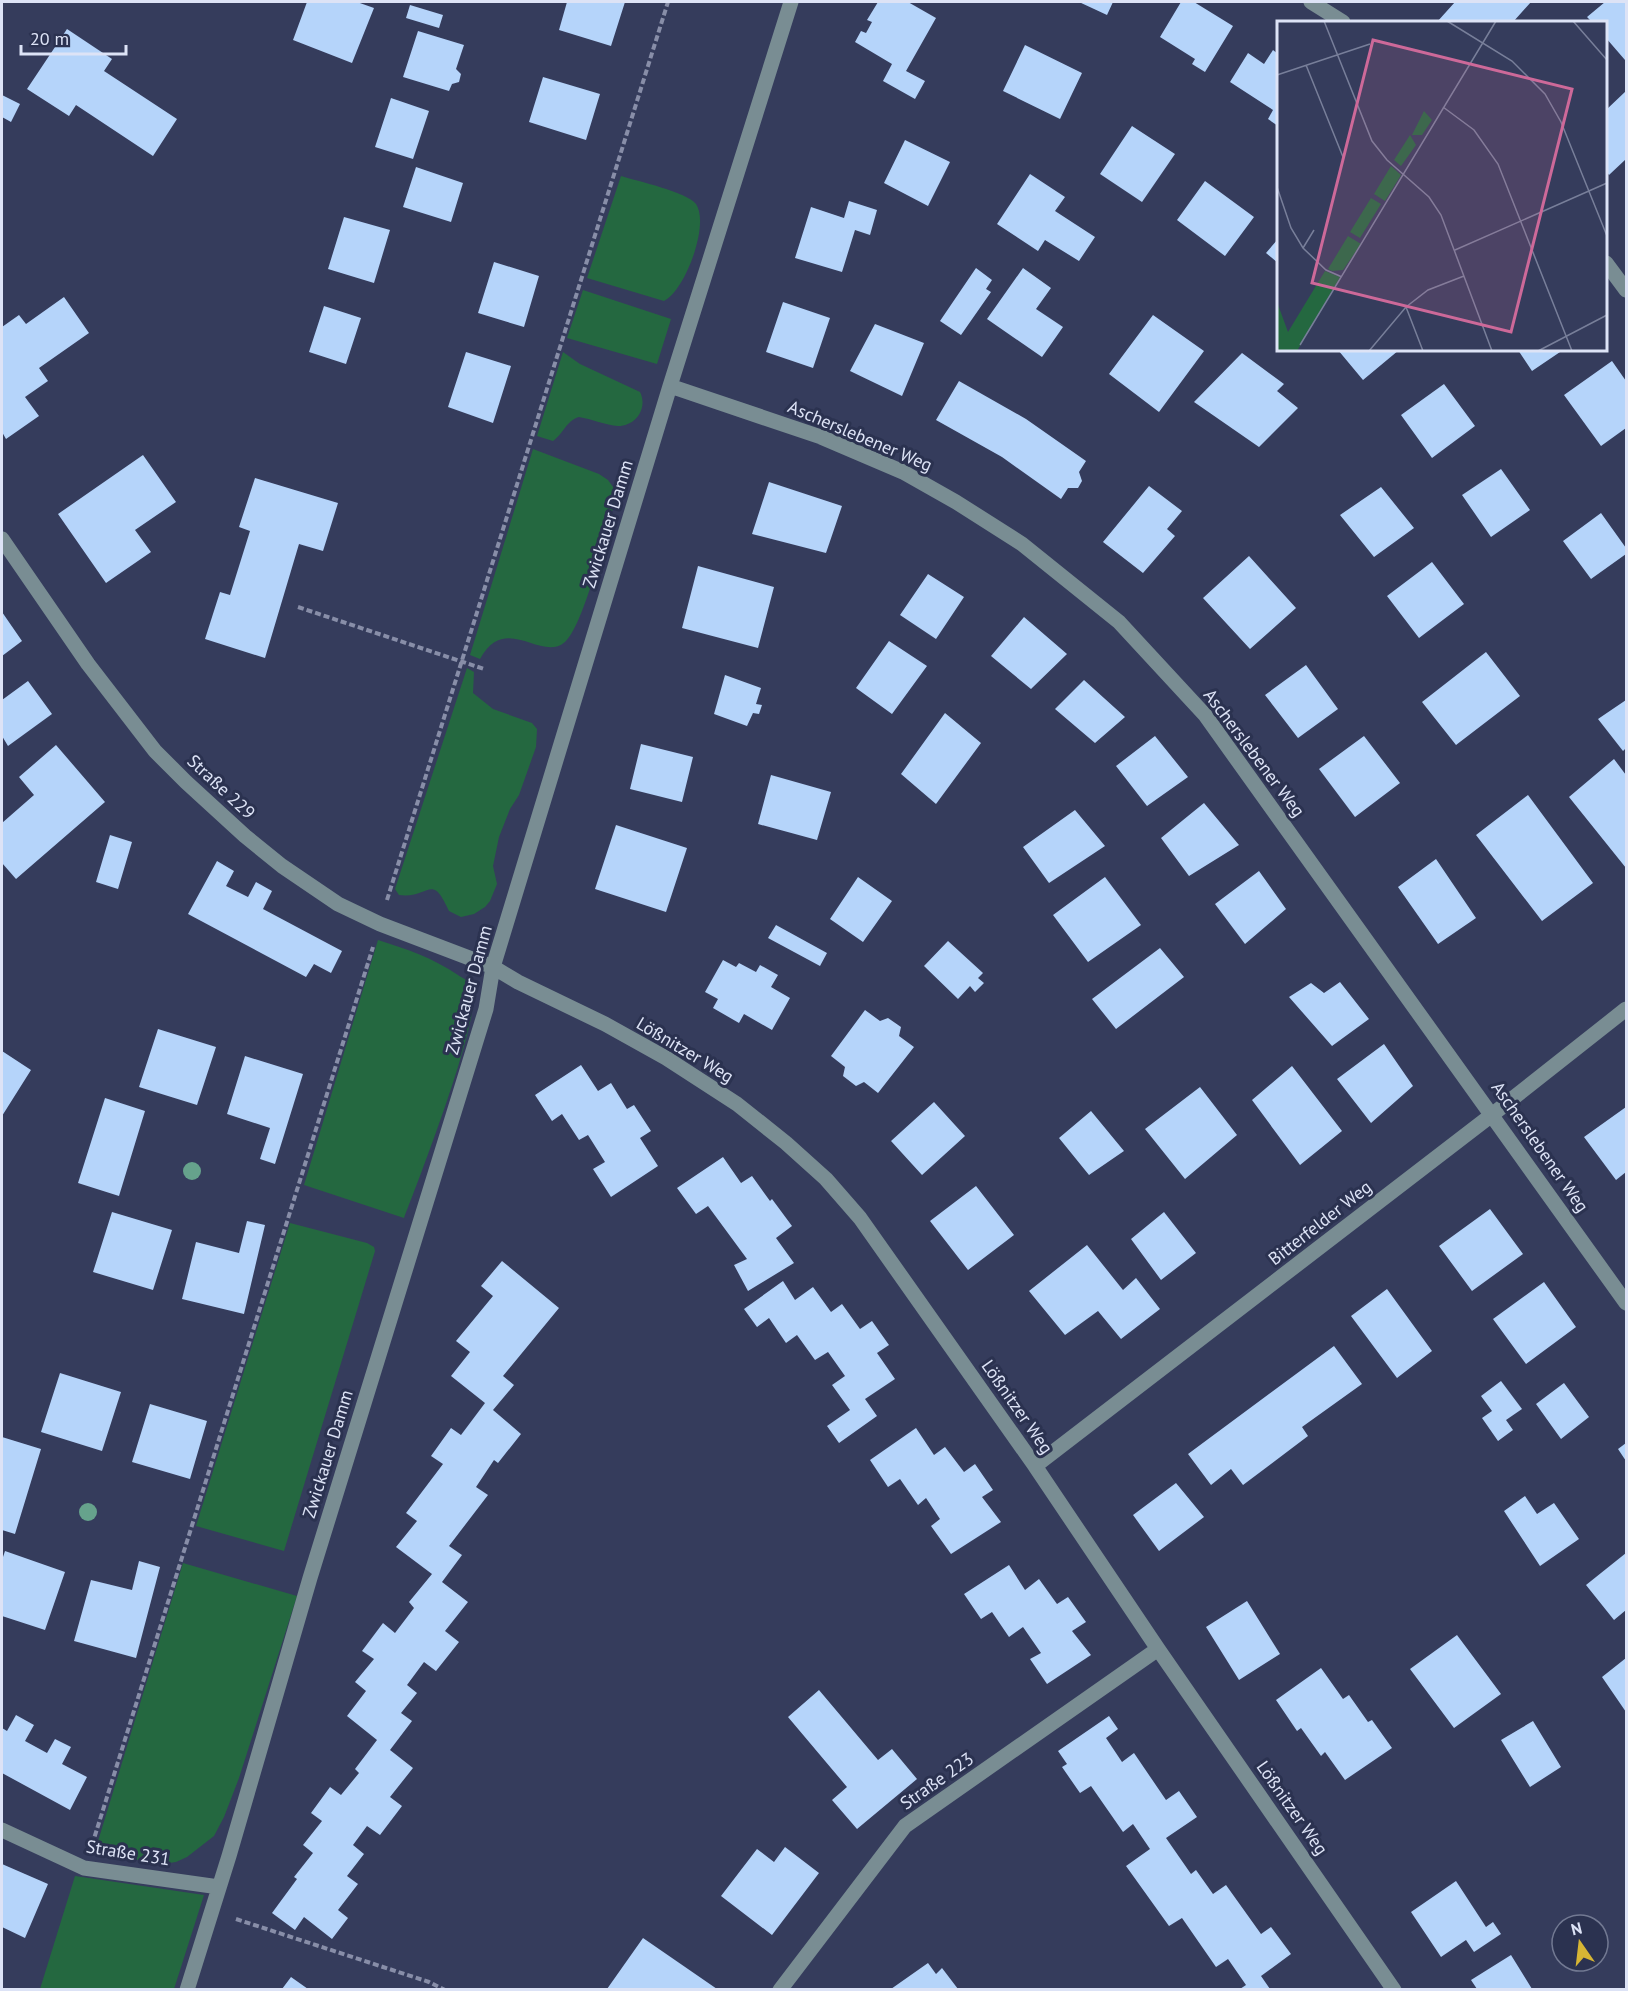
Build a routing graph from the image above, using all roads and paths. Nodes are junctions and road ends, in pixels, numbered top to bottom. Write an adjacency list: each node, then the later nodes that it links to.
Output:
1 (791, 2): 6 (street, Zwickauer Damm)
2 (1311, 2): 3 (street)
3 (1341, 21)
4 (1607, 266): 5 (street)
5 (1626, 290)
6 (670, 386): 10 (street, Zwickauer Damm); 12 (street, Ascherslebener Weg)
7 (2, 539): 10 (street, Straße 229)
8 (298, 607): 9 (path)
9 (484, 669)
10 (493, 967): 14 (street, Lößnitzer Weg); 17 (street, Zwickauer Damm)
11 (1626, 1009): 12 (street, Bitterfelder Weg)
12 (1492, 1114): 13 (street, Ascherslebener Weg); 14 (street, Bitterfelder Weg)
13 (1626, 1303)
14 (1035, 1466): 15 (street, Lößnitzer Weg)
15 (1158, 1649): 21 (street, Straße 223); 22 (street, Lößnitzer Weg)
16 (2, 1830): 17 (street, Straße 231)
17 (219, 1887): 19 (street, Zwickauer Damm)
18 (225, 1916): 20 (path)
19 (187, 1989)
20 (446, 1989)
21 (780, 1989)
22 (1394, 1989)

